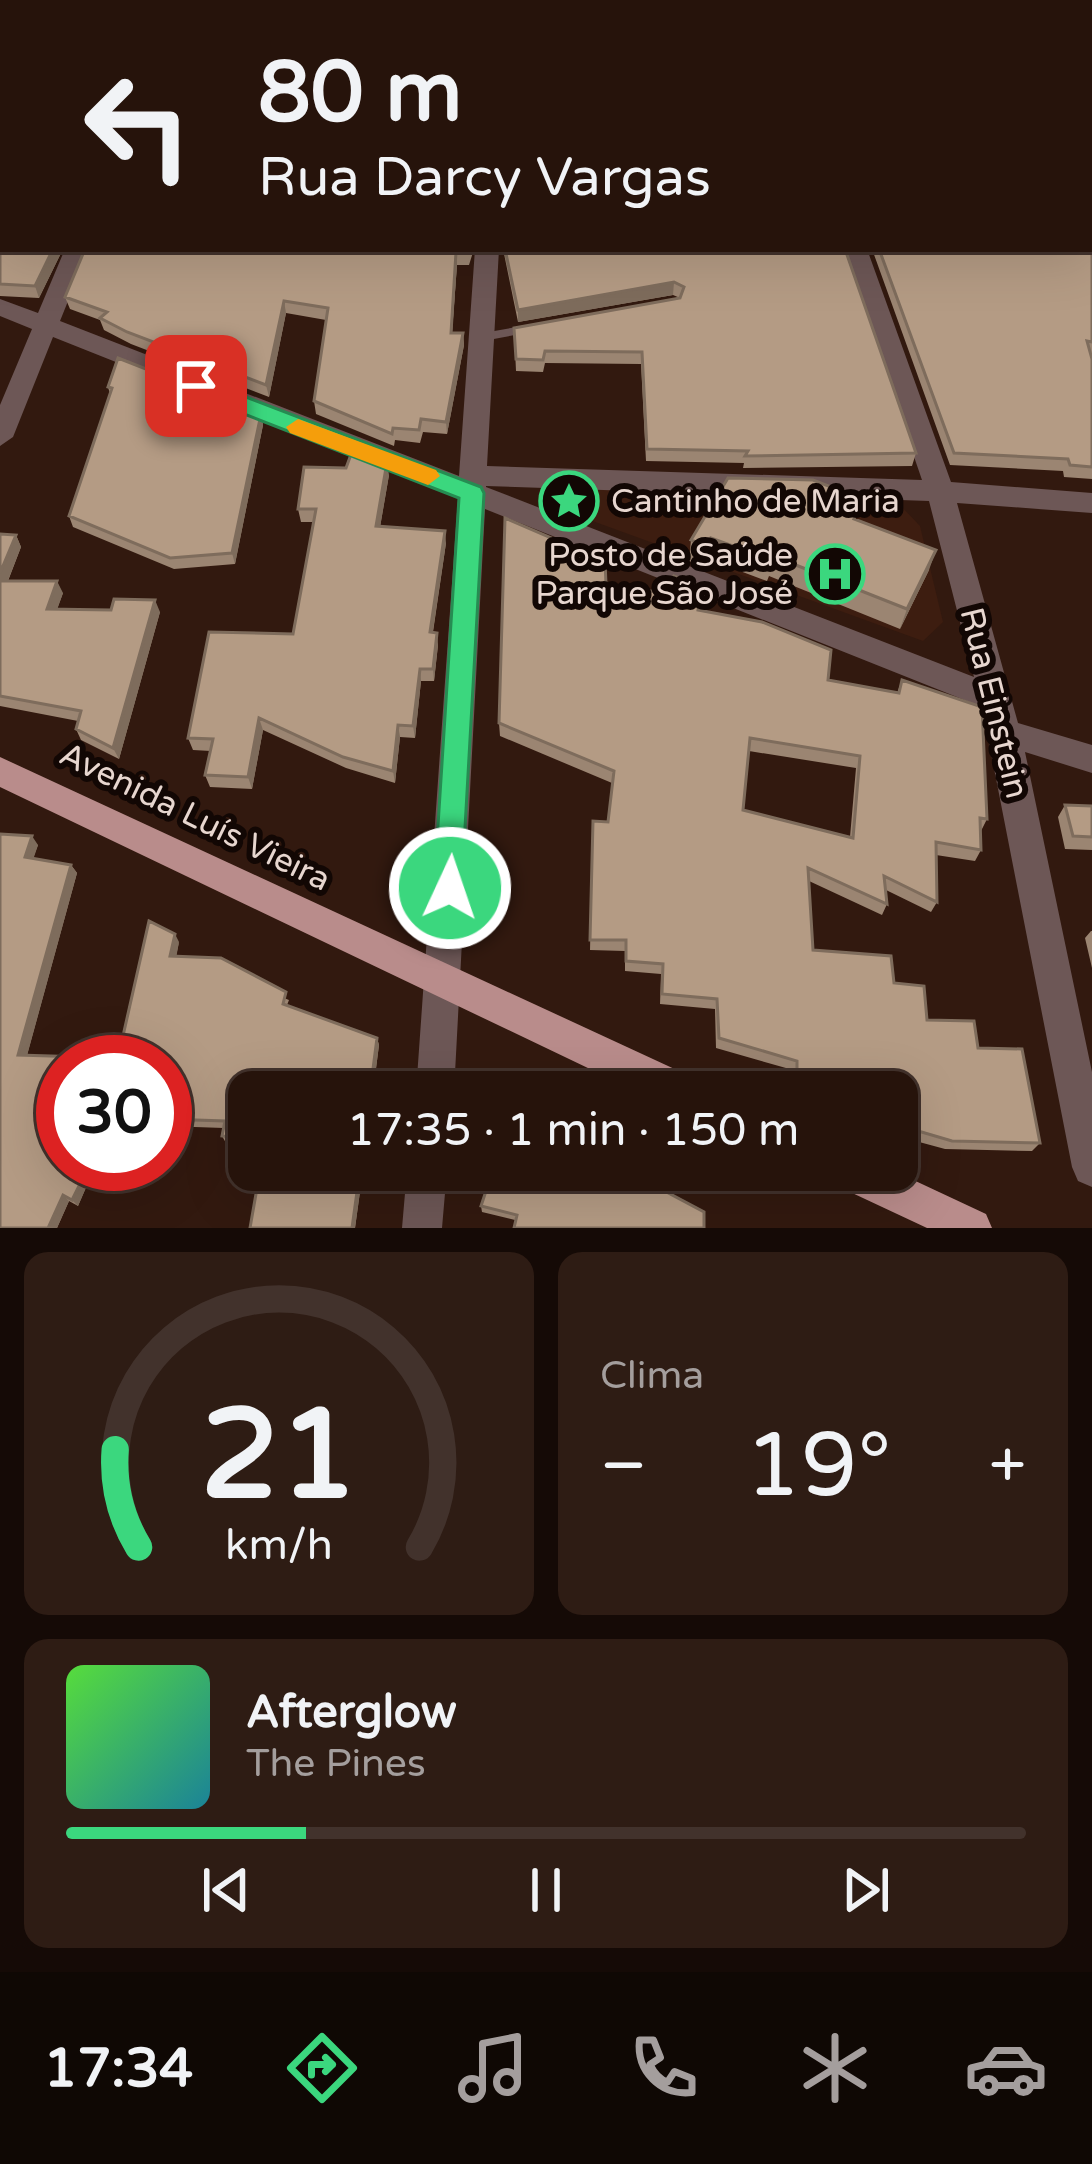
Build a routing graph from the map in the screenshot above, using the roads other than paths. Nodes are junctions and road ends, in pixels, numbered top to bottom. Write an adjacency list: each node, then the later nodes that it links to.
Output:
1 (76, 252): 5 (street)
2 (487, 252): 7 (street)
3 (856, 252): 10 (street, Rua Einstein)
4 (0, 307): 5 (street)
5 (46, 325): 8 (street); 9 (street)
6 (547, 325): 7 (lane)
7 (483, 337): 9 (street)
8 (0, 436)
9 (474, 484): 10 (street); 12 (street); 16 (street)
10 (940, 491): 11 (street); 12 (street, Rua Einstein)
11 (1092, 503)
12 (995, 698): 13 (street, Rua Einstein)
13 (1005, 732): 14 (street); 19 (street, Rua Einstein)
14 (1092, 759)
15 (0, 771): 16 (main road, Avenida Luís Vieira)
16 (445, 983): 17 (street); 18 (main road, Avenida Luís Vieira)
17 (437, 1071)
18 (635, 1071)
19 (1092, 1167)
20 (425, 1191): 22 (street)
21 (892, 1191): 23 (main road)
22 (422, 1228)
23 (972, 1228)

